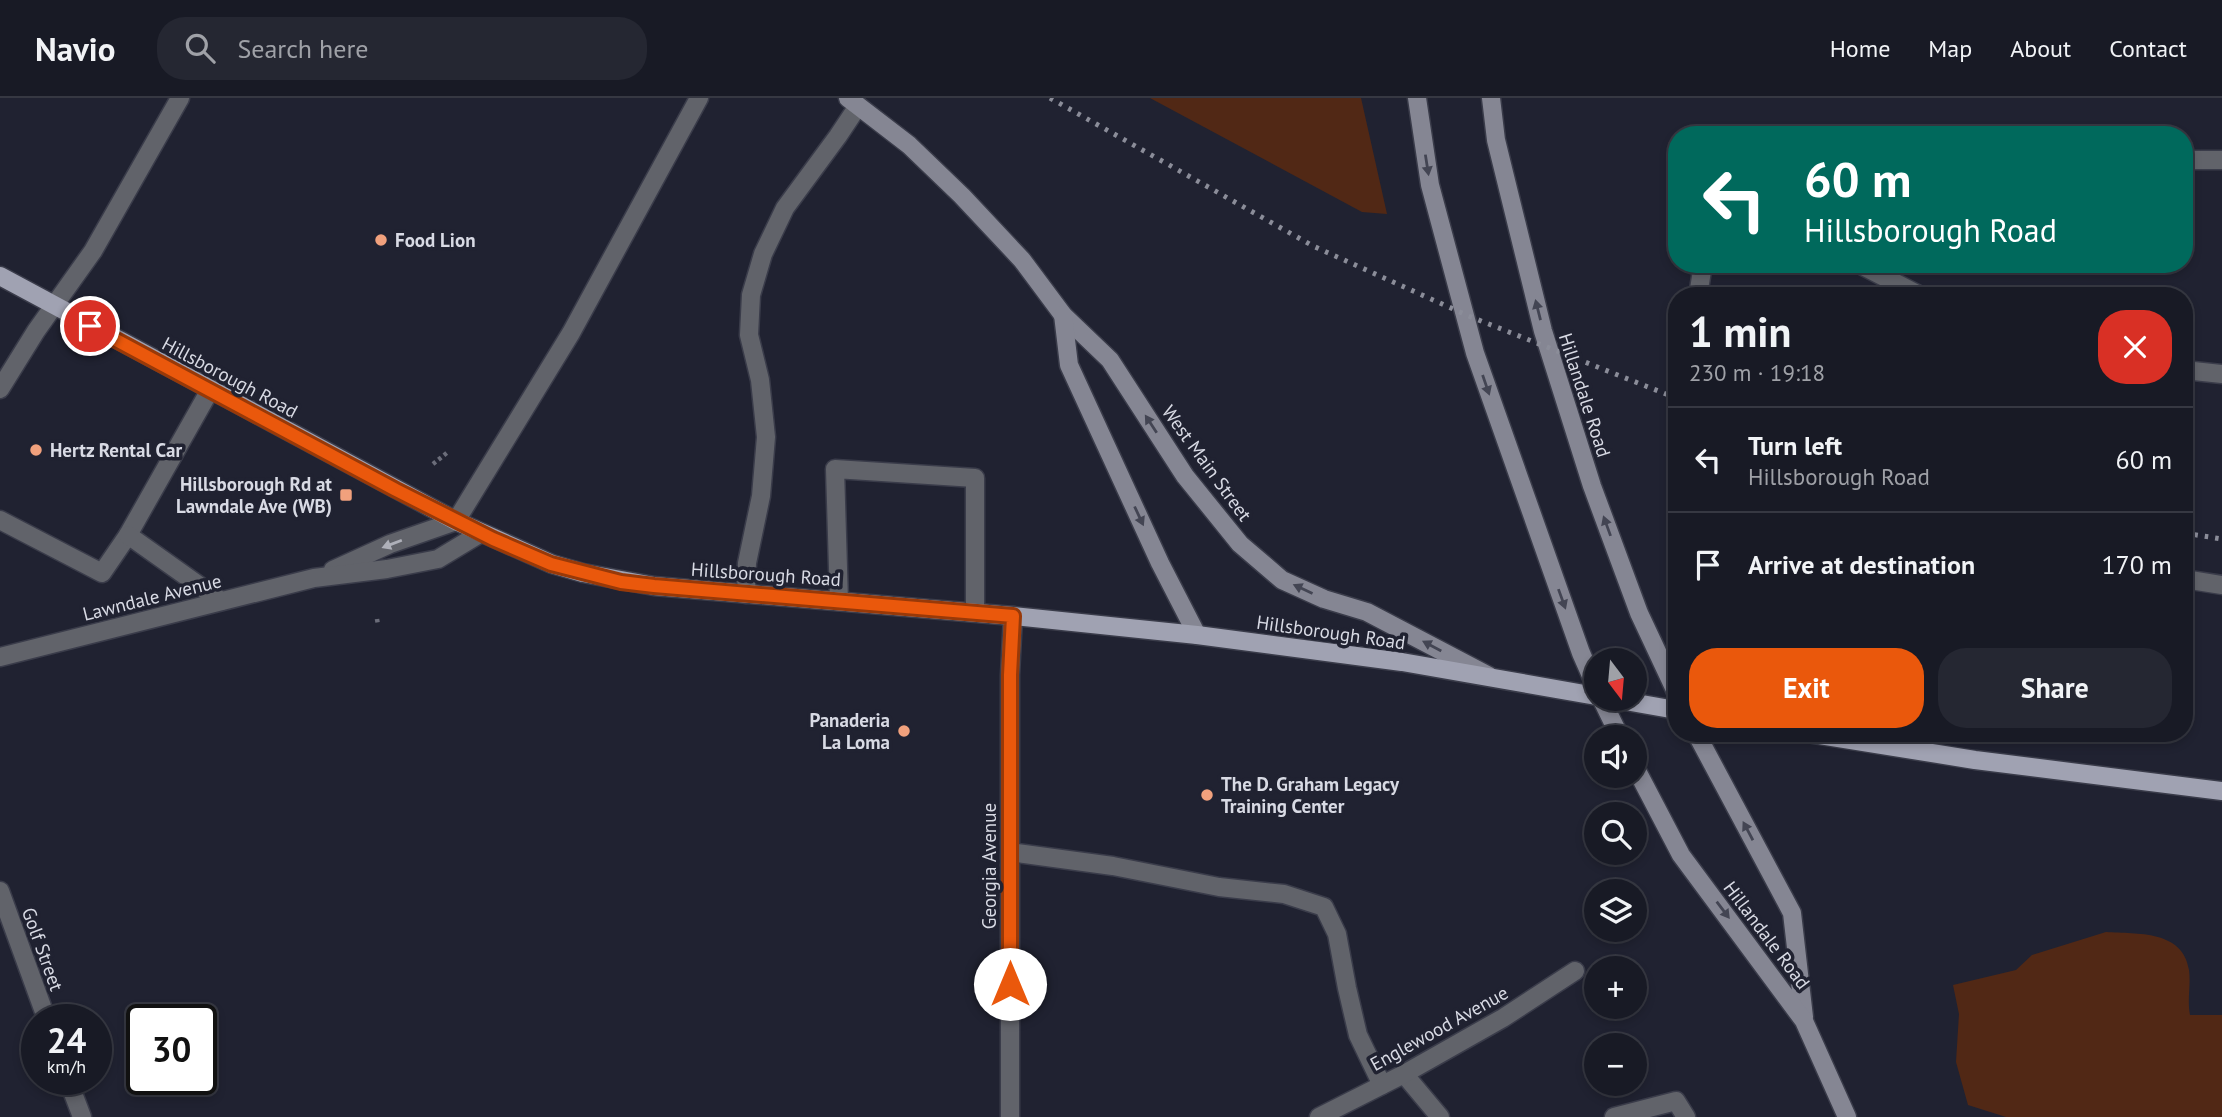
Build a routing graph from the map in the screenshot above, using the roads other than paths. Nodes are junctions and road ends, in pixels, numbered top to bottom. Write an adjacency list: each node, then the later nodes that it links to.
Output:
1 (180, 98): 11 (street)
2 (699, 98): 18 (street)
3 (1417, 98): 31 (main road, one-way to 31)
4 (1491, 98): 32 (main road, Hillandale Road, one-way to 4)
5 (853, 102): 12 (main road, West Main Street); 24 (street)
6 (2193, 160): 7 (street)
7 (2222, 160)
8 (1876, 273): 10 (street)
9 (0, 276): 11 (main road, Hillsborough Road)
10 (1903, 287)
11 (54, 306): 15 (street); 16 (main road, Hillsborough Road)
12 (1063, 316): 29 (main road, West Main Street, one-way to 29); 33 (main road, West Main Street, one-way to 12)
13 (2193, 371): 14 (street)
14 (2222, 374)
15 (0, 389)
16 (210, 390): 18 (main road, Hillsborough Road); 20 (street)
17 (0, 520): 20 (street)
18 (456, 521): 19 (main road, Hillsborough Road); 21 (street, Lawndale Avenue, one-way to 21)
19 (481, 533): 21 (street, Lawndale Avenue); 24 (main road, Hillsborough Road)
20 (128, 535): 25 (street)
21 (314, 578): 25 (street, Lawndale Avenue)
22 (2193, 580): 23 (street)
23 (2222, 585)
24 (746, 594): 26 (main road, Hillsborough Road)
25 (221, 601): 30 (street, Lawndale Avenue)
26 (839, 601): 27 (main road, Hillsborough Road); 27 (street)
27 (975, 612): 28 (main road, Hillsborough Road)
28 (1013, 616): 29 (main road, Hillsborough Road); 41 (street, Georgia Avenue)
29 (1197, 635): 33 (main road, Hillsborough Road)
30 (0, 657)
31 (1584, 660)
32 (1668, 675)
33 (1493, 678): 34 (main road, Hillsborough Road)
34 (1584, 694)
35 (1647, 705): 36 (main road)
36 (1668, 709)
37 (1701, 742): 45 (main road, Hillandale Road, one-way to 37)
38 (1864, 742): 40 (main road)
39 (1646, 788): 45 (main road, Hillandale Road, one-way to 45)
40 (2222, 791)
41 (1010, 852): 47 (street); 50 (street, Georgia Avenue)
42 (0, 891): 44 (street, Golf Street)
43 (1575, 971): 46 (street, Englewood Avenue)
44 (41, 1004)
45 (1804, 1021): 55 (main road, Hillandale Road)
46 (1404, 1073): 47 (street, Englewood Avenue); 52 (street)
47 (1382, 1085): 51 (street, Englewood Avenue)
48 (74, 1095): 49 (street)
49 (82, 1117)
50 (1010, 1117)
51 (1319, 1117)
52 (1440, 1117)
53 (1614, 1117): 54 (street)
54 (1686, 1117)
55 (1847, 1117)

